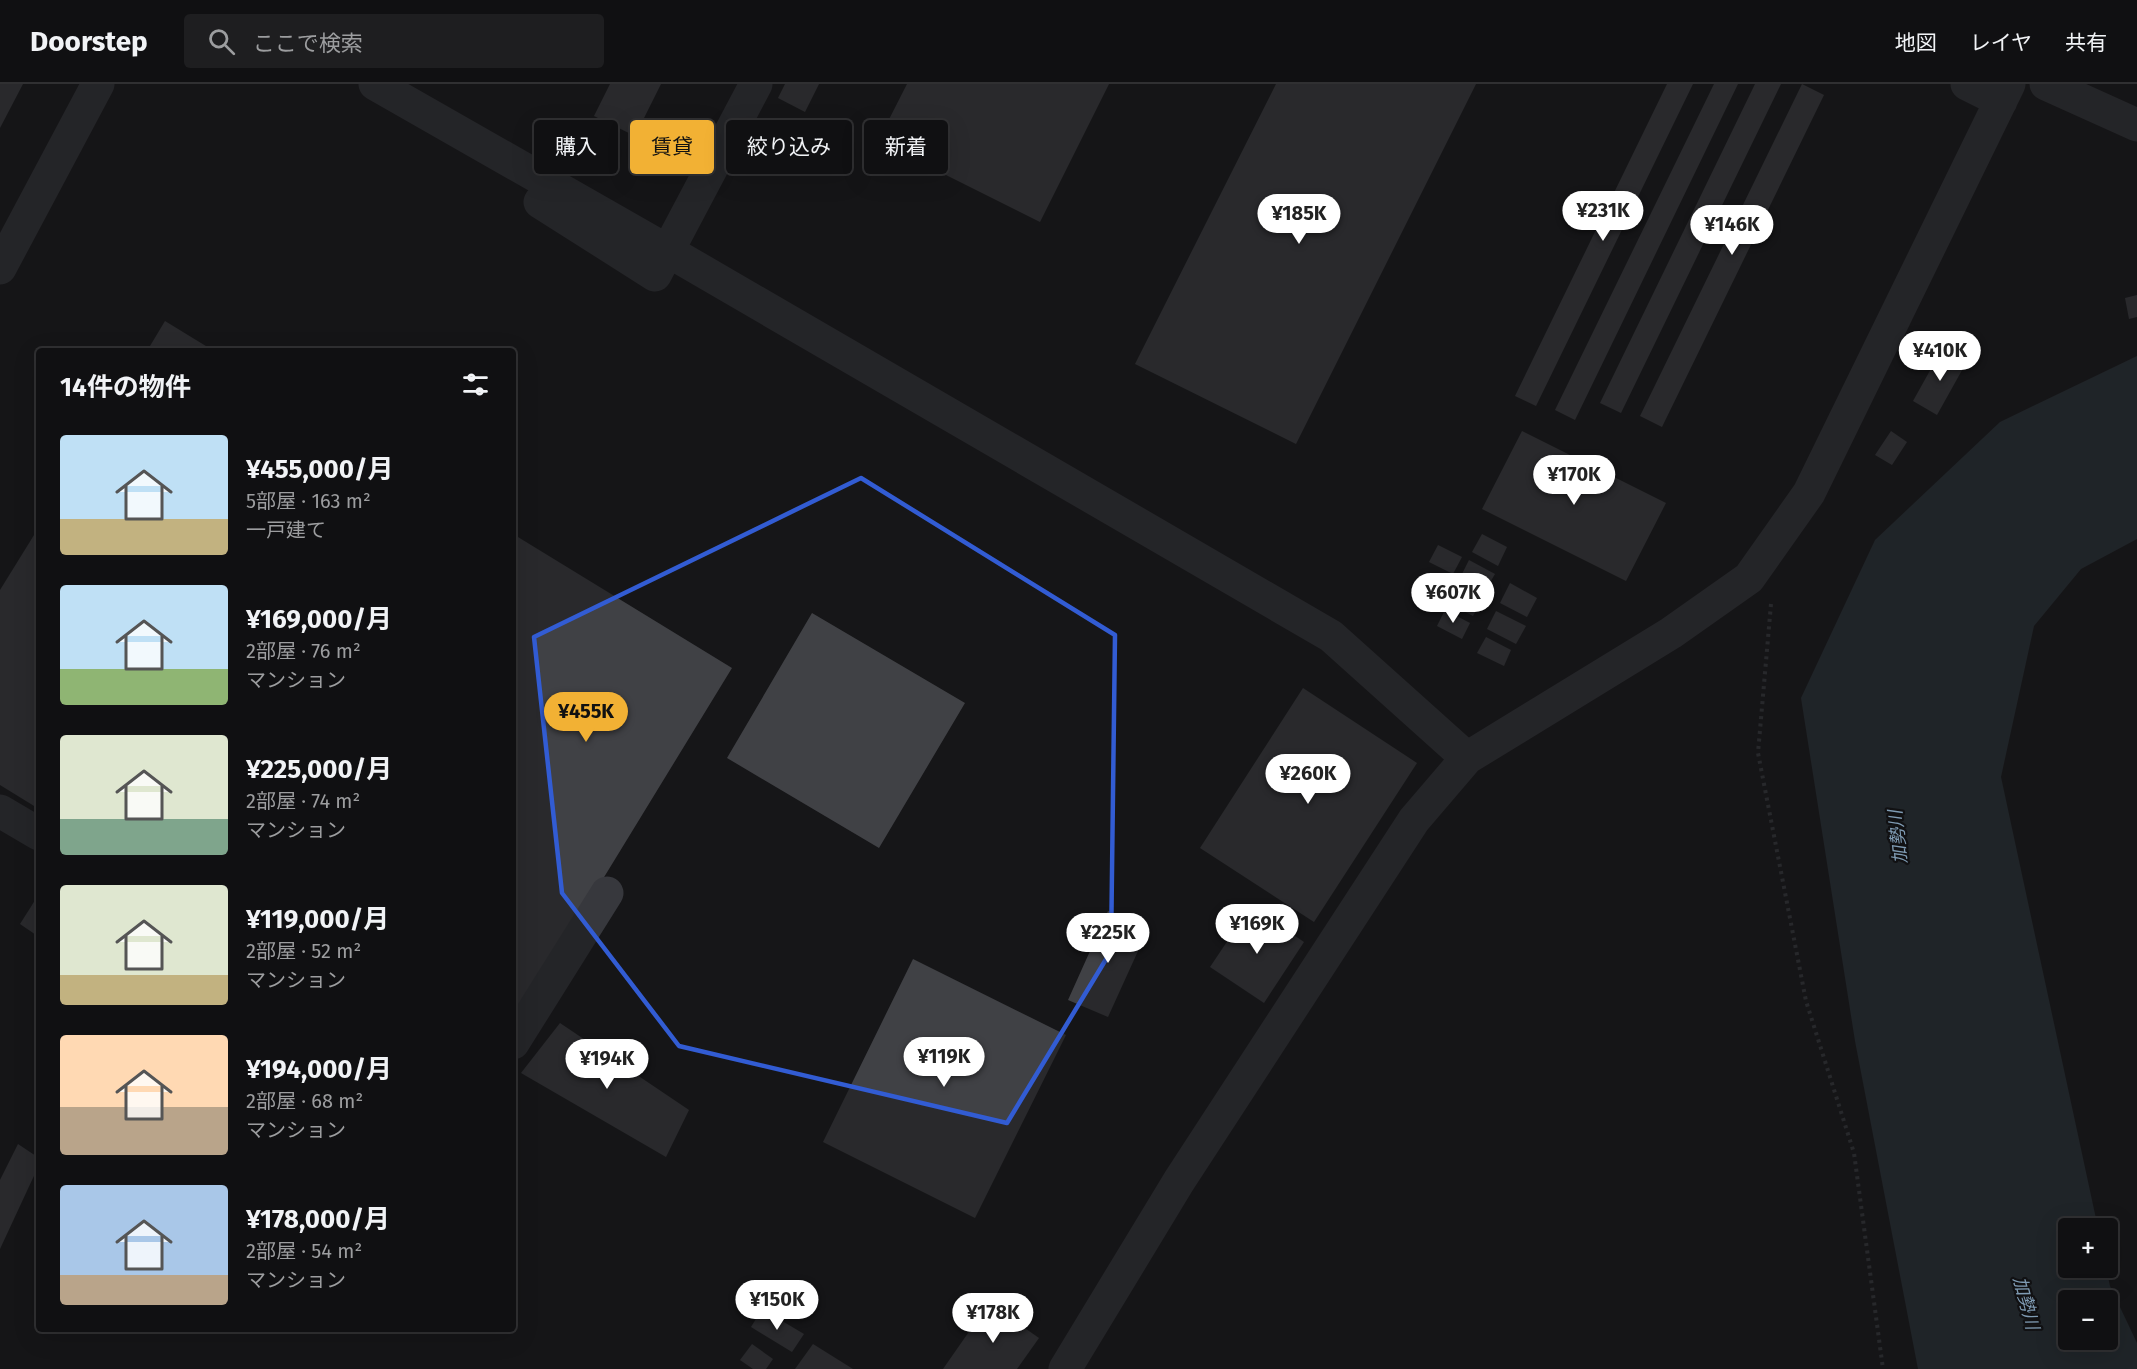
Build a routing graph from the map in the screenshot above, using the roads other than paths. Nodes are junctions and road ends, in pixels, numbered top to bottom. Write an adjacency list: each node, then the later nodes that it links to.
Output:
1 (98, 84): 10 (street)
2 (354, 84): 9 (street)
3 (375, 84): 9 (street)
4 (756, 84): 9 (street)
5 (1967, 84): 7 (street)
6 (2046, 84): 8 (street)
7 (2005, 93): 11 (street)
8 (2137, 125)
9 (668, 251): 11 (street)
10 (0, 268)
11 (1467, 758): 16 (street)
12 (0, 812): 13 (street)
13 (36, 832)
14 (607, 893): 15 (street)
15 (516, 1038)
16 (1065, 1369)

